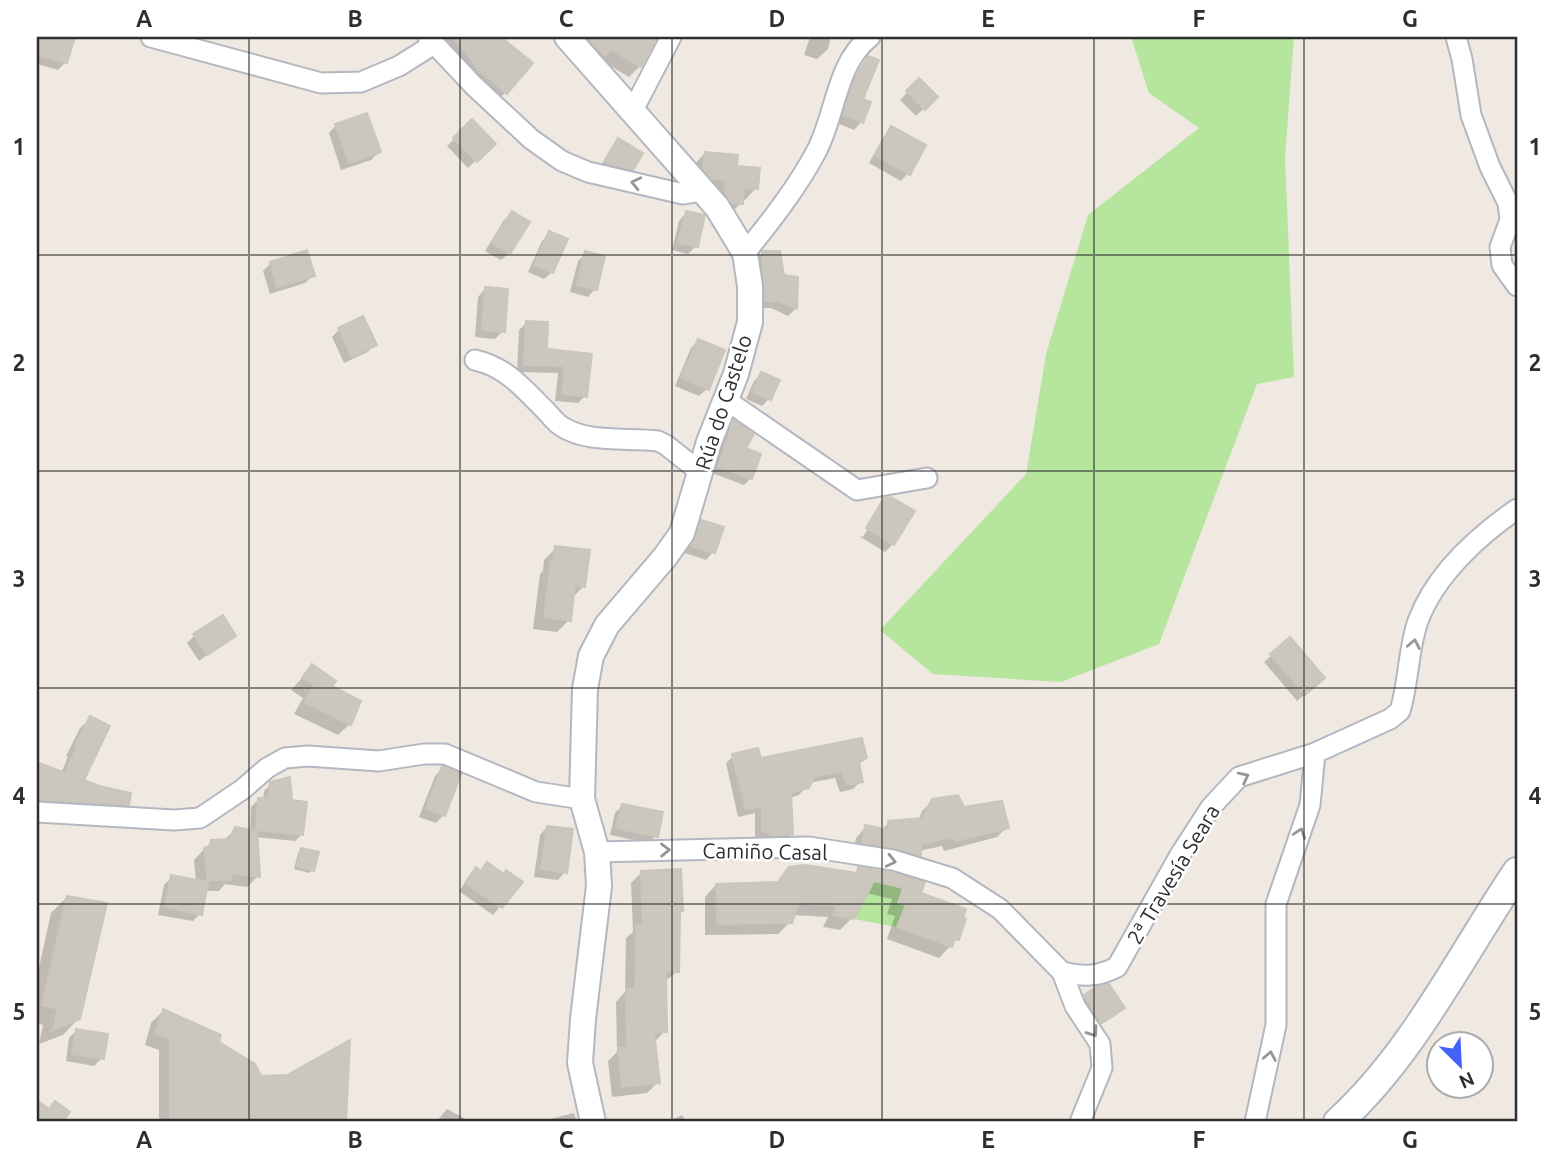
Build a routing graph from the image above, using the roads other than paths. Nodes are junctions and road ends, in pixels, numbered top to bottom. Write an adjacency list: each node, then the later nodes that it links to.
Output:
1 (151, 37): 6 (street)
2 (567, 37): 7 (street, Rúa do Castelo)
3 (671, 37): 7 (street)
4 (870, 37): 9 (street)
5 (1456, 37): 10 (street)
6 (431, 40): 8 (street, one-way to 6)
7 (632, 112): 8 (street, Rúa do Castelo)
8 (702, 191): 9 (street, Rúa do Castelo)
9 (745, 253): 12 (street, Rúa do Castelo)
10 (1517, 286)
11 (475, 360): 13 (street)
12 (726, 400): 13 (street, Rúa do Castelo); 14 (street)
13 (700, 472): 17 (street, Rúa do Castelo)
14 (927, 478)
15 (1517, 509): 16 (street, 2ª Travesía Seara, one-way to 15)
16 (1315, 753): 21 (street, 2ª Travesía Seara, one-way to 16); 24 (street, one-way to 16)
17 (582, 799): 18 (street); 19 (street, Rúa do Castelo)
18 (37, 812)
19 (597, 852): 21 (street, Camiño Casal, one-way to 21); 22 (street, Rúa do Castelo)
20 (1517, 872): 25 (main road)
21 (1062, 972): 23 (street, one-way to 23)
22 (593, 1122)
23 (1080, 1122)
24 (1255, 1122)
25 (1338, 1122)

